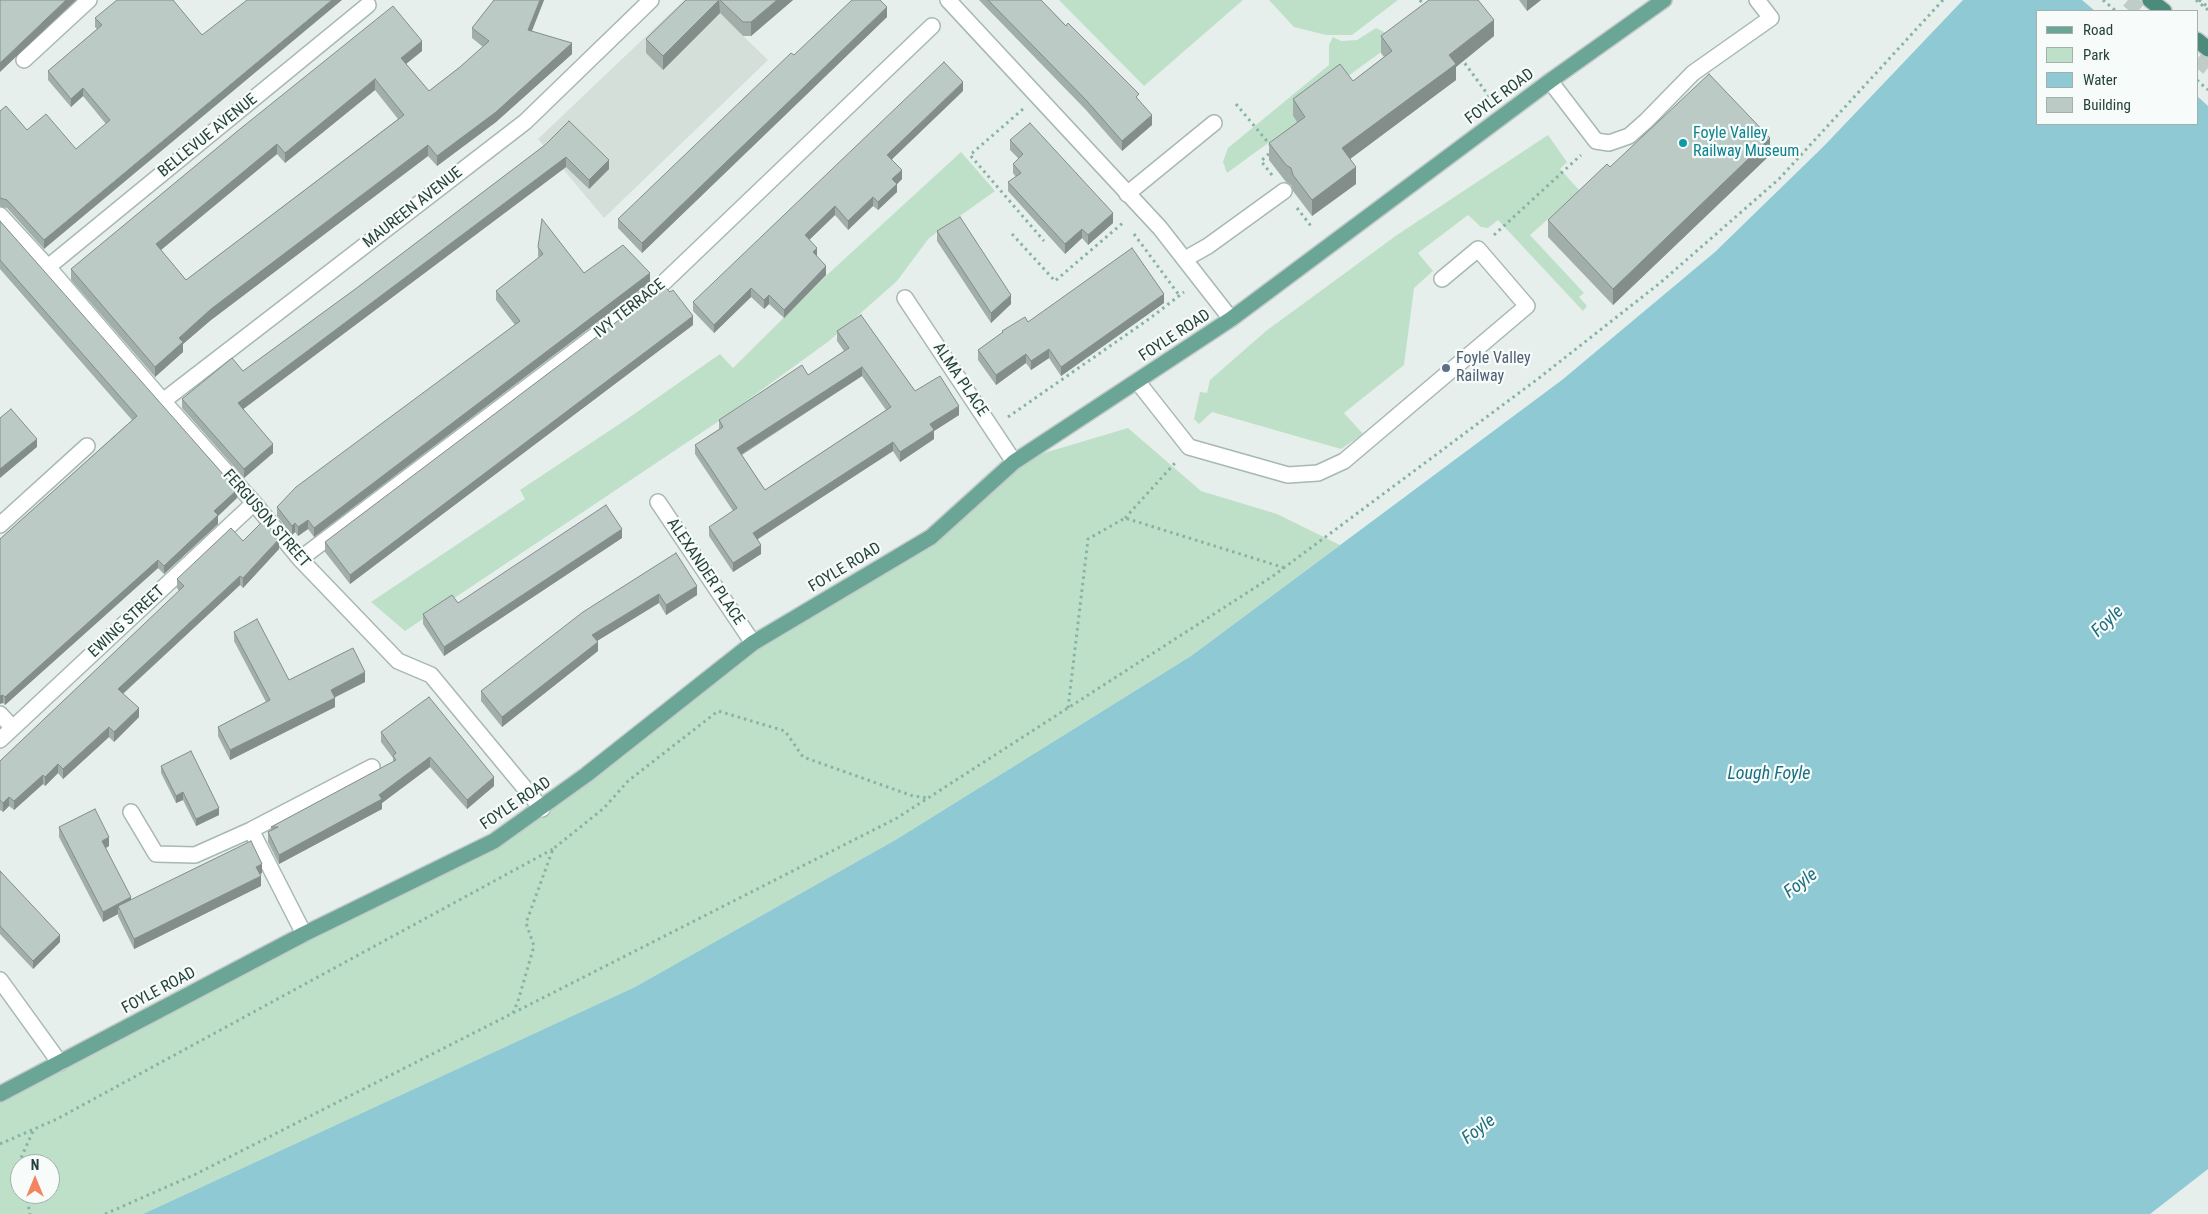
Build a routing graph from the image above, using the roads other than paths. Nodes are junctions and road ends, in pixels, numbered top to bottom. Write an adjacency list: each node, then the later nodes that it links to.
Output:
1 (89, 0): 12 (street)
2 (651, 0): 24 (street, MAUREEN AVENUE)
3 (948, 0): 16 (street)
4 (1664, 0): 13 (main road, FOYLE ROAD)
5 (1758, 0): 13 (street)
6 (2150, 0): 8 (highway)
7 (368, 5): 19 (street, BELLEVUE AVENUE)
8 (2163, 10)
9 (932, 26): 30 (street, IVY TERRACE)
10 (2198, 41): 11 (highway)
11 (2208, 49)
12 (24, 60)
13 (1550, 81): 22 (main road, FOYLE ROAD)
14 (1214, 124): 16 (street)
15 (1284, 190): 18 (street)
16 (1127, 194): 18 (street)
17 (0, 215): 19 (street, FERGUSON STREET)
18 (1185, 259): 22 (street)
19 (48, 267): 24 (street, FERGUSON STREET)
20 (1442, 279): 23 (street)
21 (905, 298): 26 (street, ALMA PLACE)
22 (1231, 319): 23 (main road, FOYLE ROAD)
23 (1137, 381): 26 (main road, FOYLE ROAD)
24 (162, 401): 28 (street, FERGUSON STREET)
25 (88, 446): 29 (street)
26 (1014, 462): 31 (main road, FOYLE ROAD)
27 (658, 502): 31 (street, ALEXANDER PLACE)
28 (254, 503): 30 (street, FERGUSON STREET); 33 (street, EWING STREET)
29 (0, 525)
30 (300, 558): 36 (street, FERGUSON STREET)
31 (753, 643): 36 (main road, FOYLE ROAD)
32 (0, 714): 33 (street)
33 (14, 728): 34 (street, EWING STREET)
34 (0, 740)
35 (372, 766): 38 (street)
36 (542, 809): 39 (main road, FOYLE ROAD)
37 (131, 812): 38 (street)
38 (251, 830): 39 (street)
39 (304, 934): 41 (main road, FOYLE ROAD)
40 (0, 980): 41 (street)
41 (60, 1063): 42 (main road, FOYLE ROAD)
42 (0, 1094)

